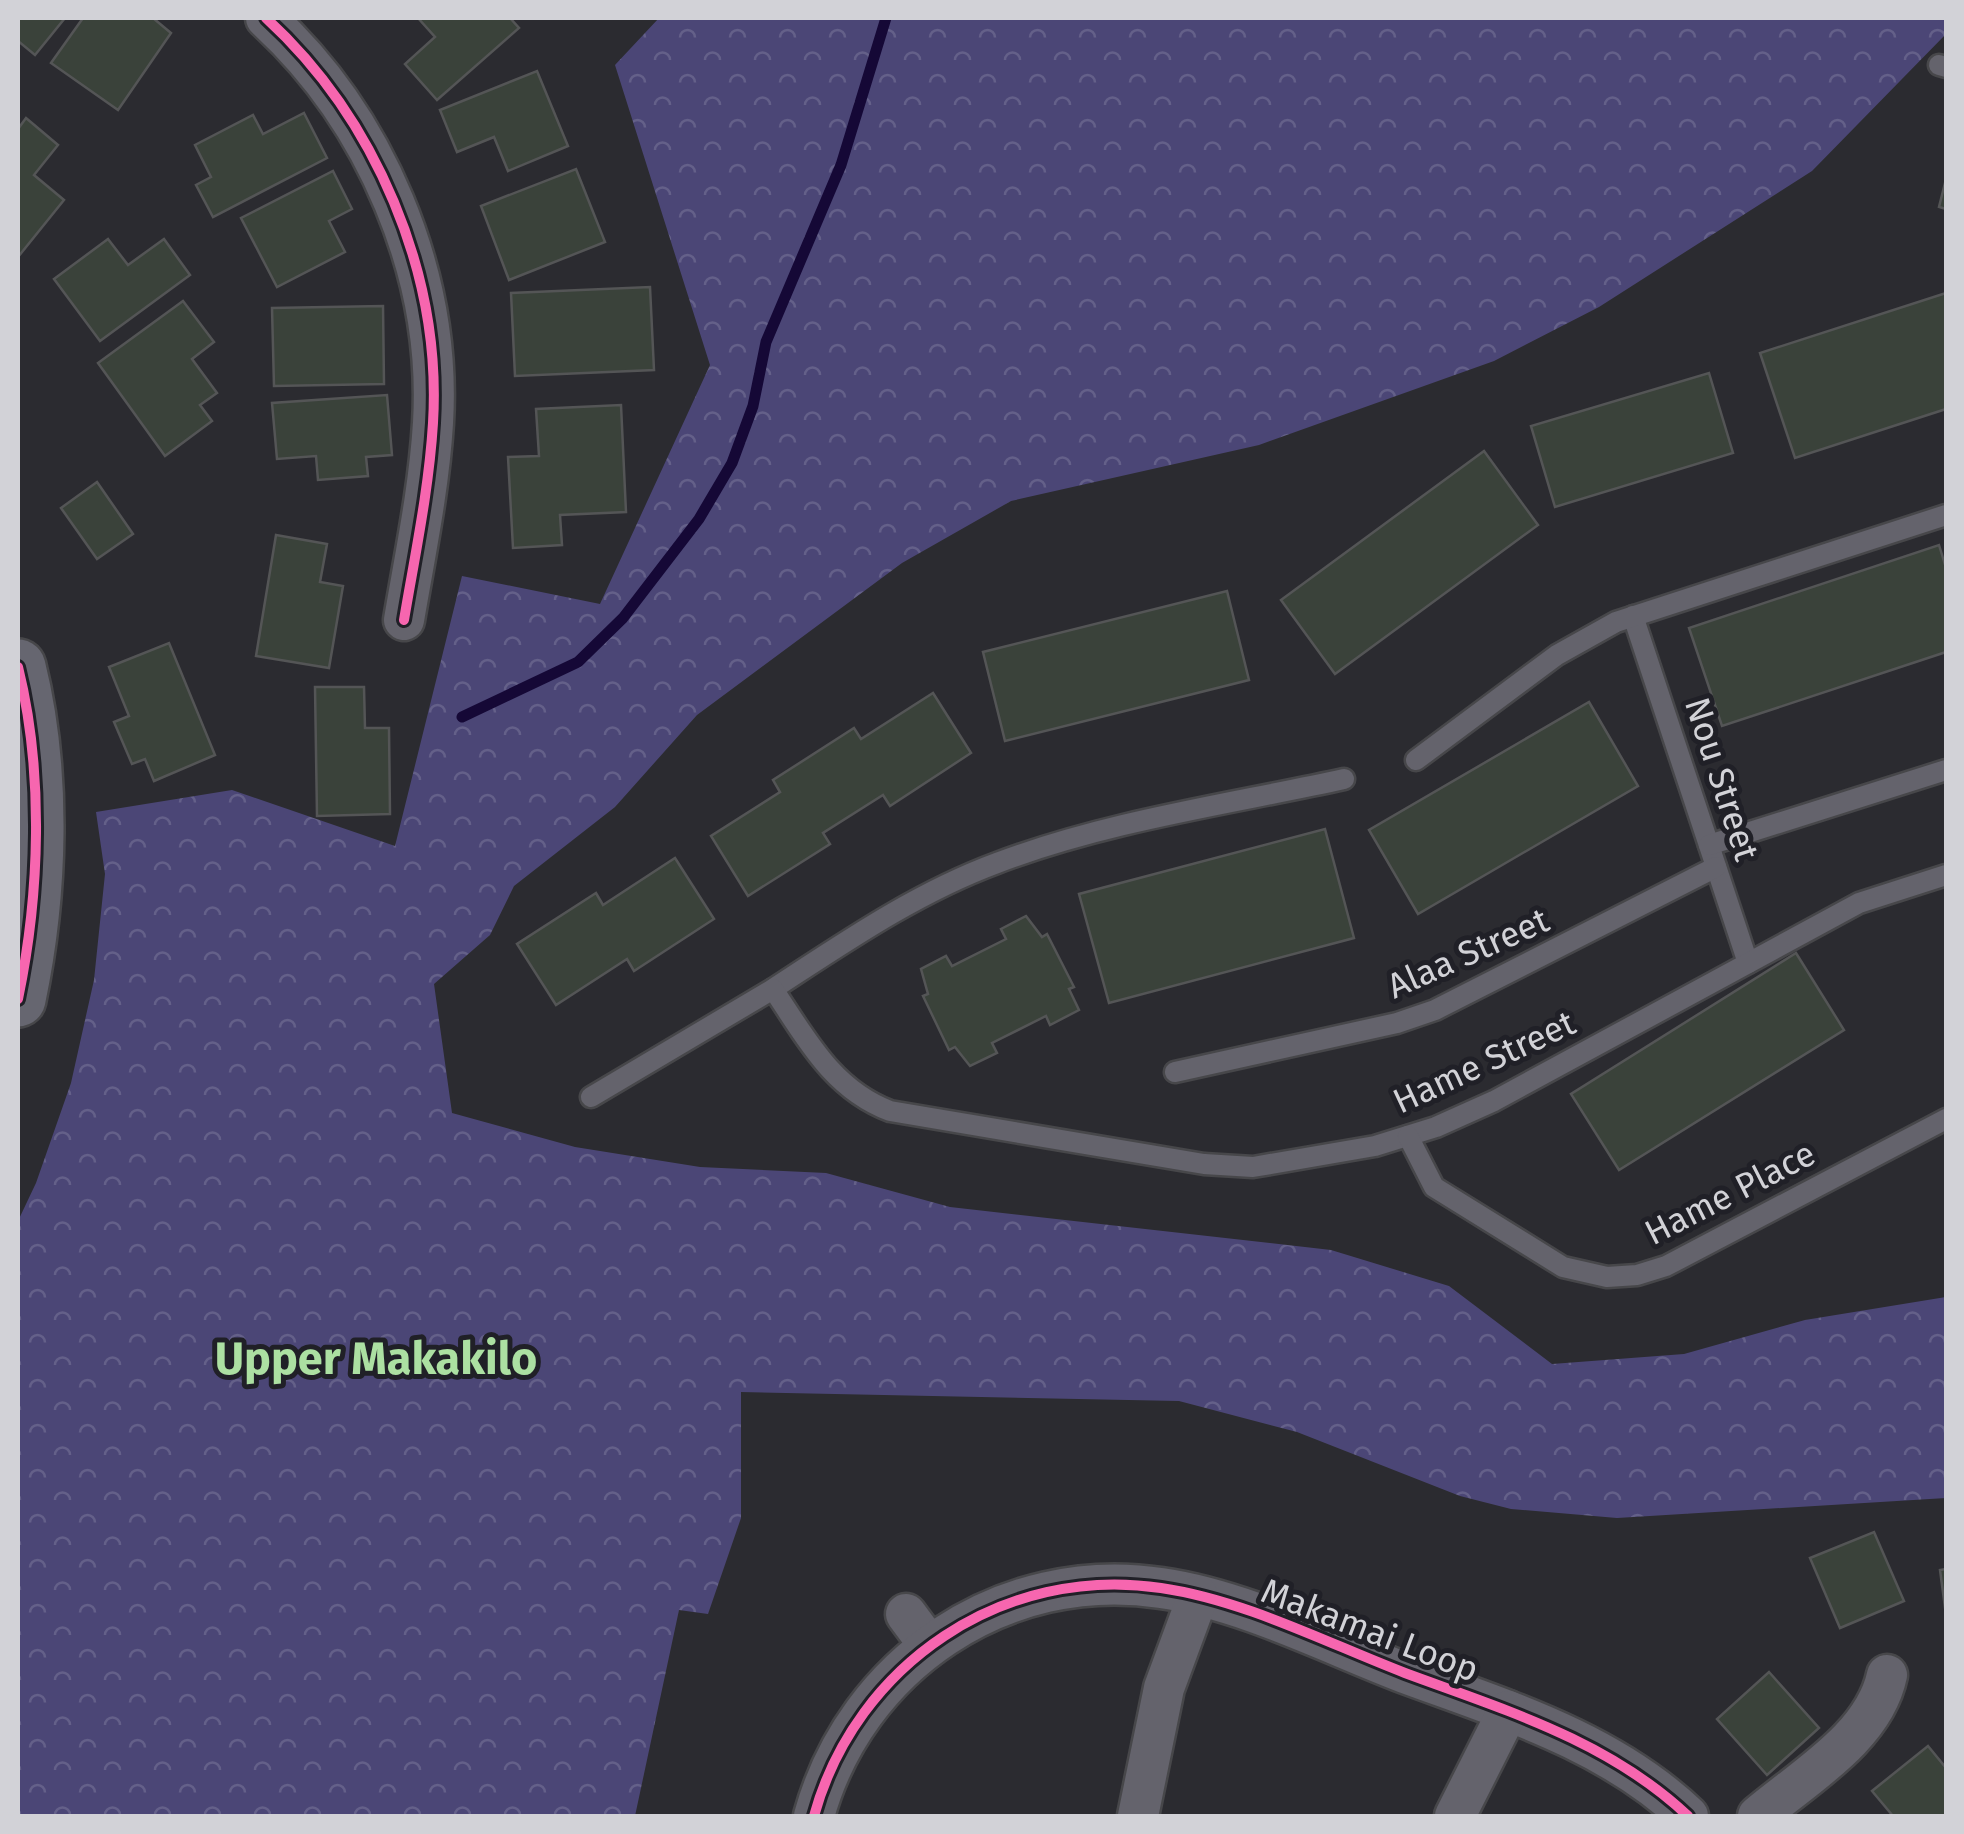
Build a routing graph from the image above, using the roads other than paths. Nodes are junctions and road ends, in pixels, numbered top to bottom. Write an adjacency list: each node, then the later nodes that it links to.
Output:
1 (266, 18): 4 (street)
2 (1946, 515): 3 (lane)
3 (1633, 616): 6 (lane); 9 (lane, Nou Street)
4 (404, 620)
5 (18, 667): 14 (street)
6 (1416, 760)
7 (1946, 770): 9 (lane)
8 (1344, 778): 13 (lane)
9 (1710, 846): 10 (lane, Nou Street)
10 (1716, 867): 12 (lane, Nou Street); 15 (lane, Alaa Street)
11 (1946, 875): 12 (lane, Hame Street)
12 (1748, 963): 18 (lane, Hame Street)
13 (772, 989): 16 (lane); 18 (lane, Hame Street)
14 (18, 999)
15 (1175, 1072)
16 (591, 1097)
17 (1946, 1119): 18 (lane, Hame Place)
18 (1408, 1136)
19 (1198, 1596): 21 (street, Makamai Loop); 22 (street, Makamai Loop); 23 (street)
20 (1887, 1675): 26 (street)
21 (1508, 1712): 24 (street); 25 (street, Makamai Loop)
22 (814, 1816)
23 (1138, 1816)
24 (1456, 1816)
25 (1688, 1816)
26 (1758, 1816)

